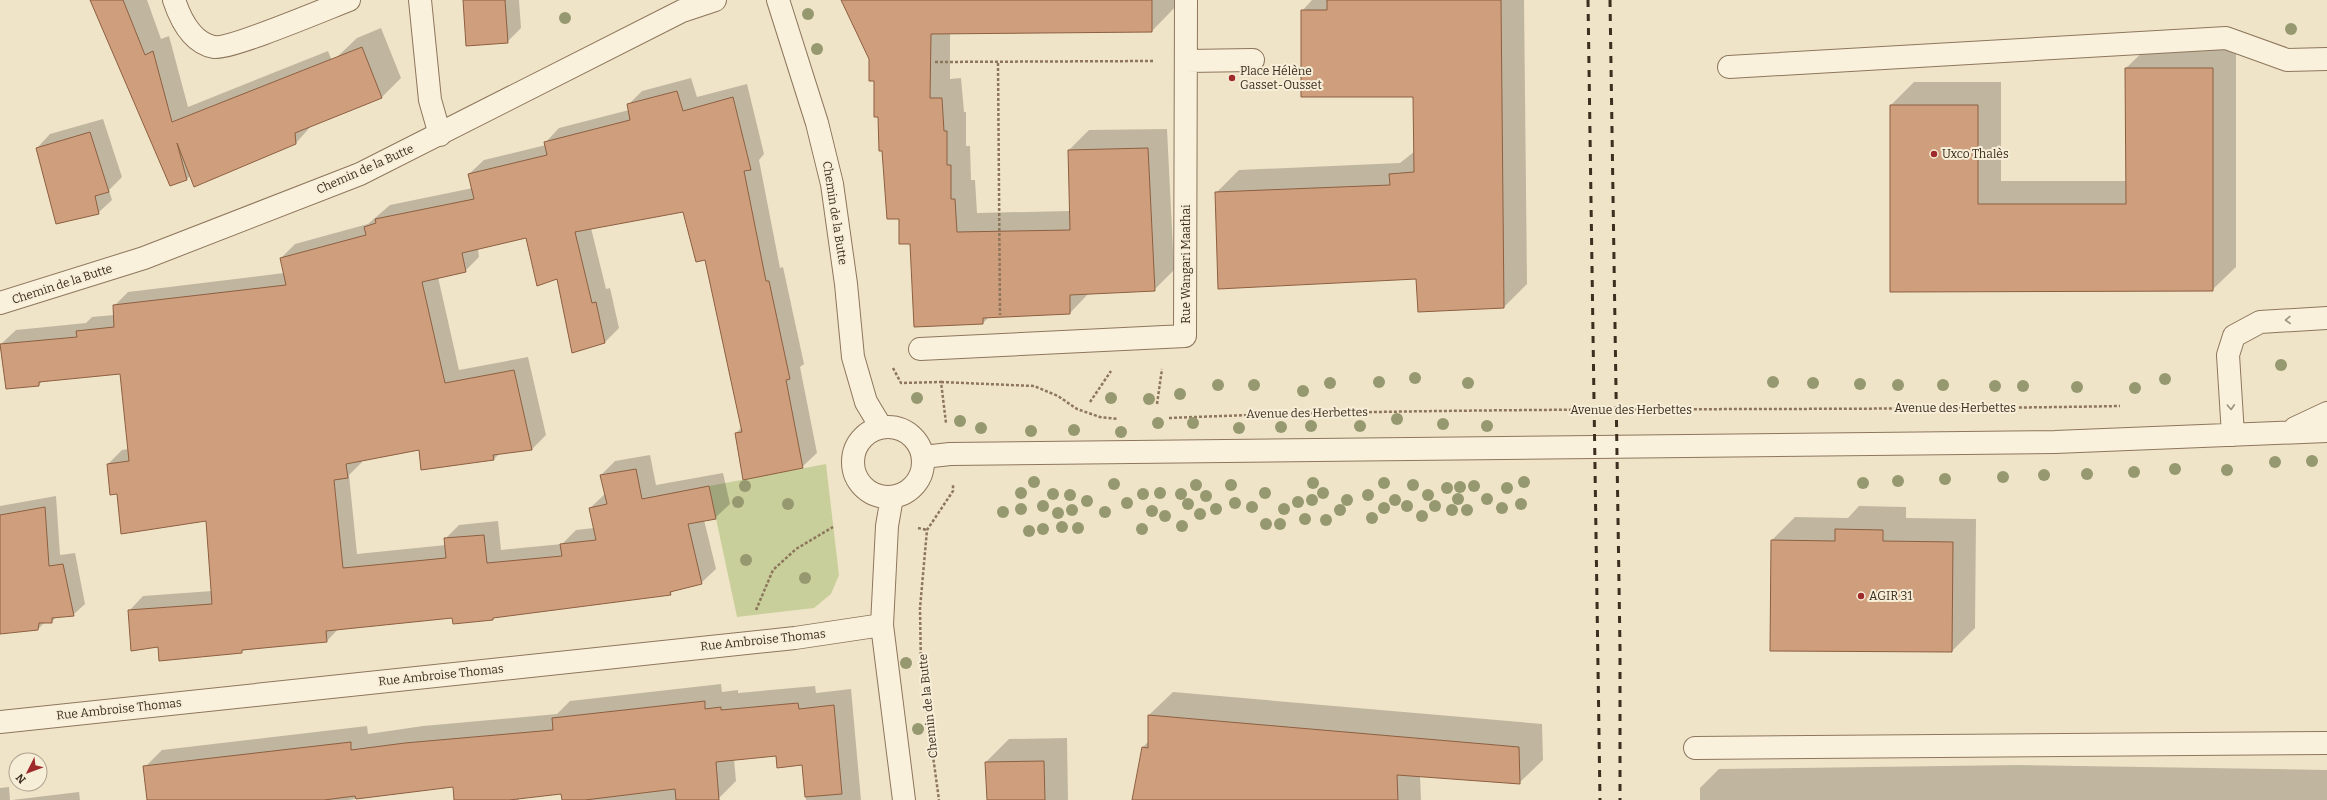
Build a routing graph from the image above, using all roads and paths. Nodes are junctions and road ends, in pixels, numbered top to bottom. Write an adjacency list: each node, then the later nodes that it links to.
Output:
1 (174, 0): 2 (street)
2 (349, 0)
3 (420, 0): 14 (street)
4 (715, 0): 7 (street, Chemin de la Butte)
5 (778, 0): 24 (street, Chemin de la Butte)
6 (1186, 0): 10 (street, Rue Wangari Maathai)
7 (678, 6): 14 (street, Chemin de la Butte)
8 (2327, 59): 13 (street)
9 (1253, 60): 10 (street)
10 (1187, 61): 12 (path); 17 (street, Rue Wangari Maathai)
11 (935, 62): 12 (path)
12 (998, 63): 17 (path)
13 (1729, 67)
14 (440, 135): 15 (street, Chemin de la Butte)
15 (0, 303)
16 (2327, 318): 27 (street, one-way to 27)
17 (1000, 345): 18 (street, Rue Wangari Maathai)
18 (920, 349)
19 (942, 382): 23 (path)
20 (2124, 406): 22 (path, Avenue des Herbettes)
21 (2327, 413): 25 (street)
22 (1161, 418)
23 (1123, 419)
24 (881, 427): 28 (street); 30 (street)
25 (2288, 431): 26 (street); 27 (street)
26 (2327, 431)
27 (2233, 435): 28 (street)
28 (923, 457): 30 (street)
29 (952, 484): 34 (path, Chemin de la Butte)
30 (892, 497): 32 (street)
31 (833, 527): 33 (path)
32 (882, 625): 33 (street, Rue Ambroise Thomas); 39 (street)
33 (750, 641): 36 (street, Rue Ambroise Thomas)
34 (922, 678)
35 (926, 701): 40 (path, Chemin de la Butte)
36 (0, 722)
37 (2327, 743): 38 (street)
38 (1695, 748)
39 (904, 800)
40 (939, 800)

